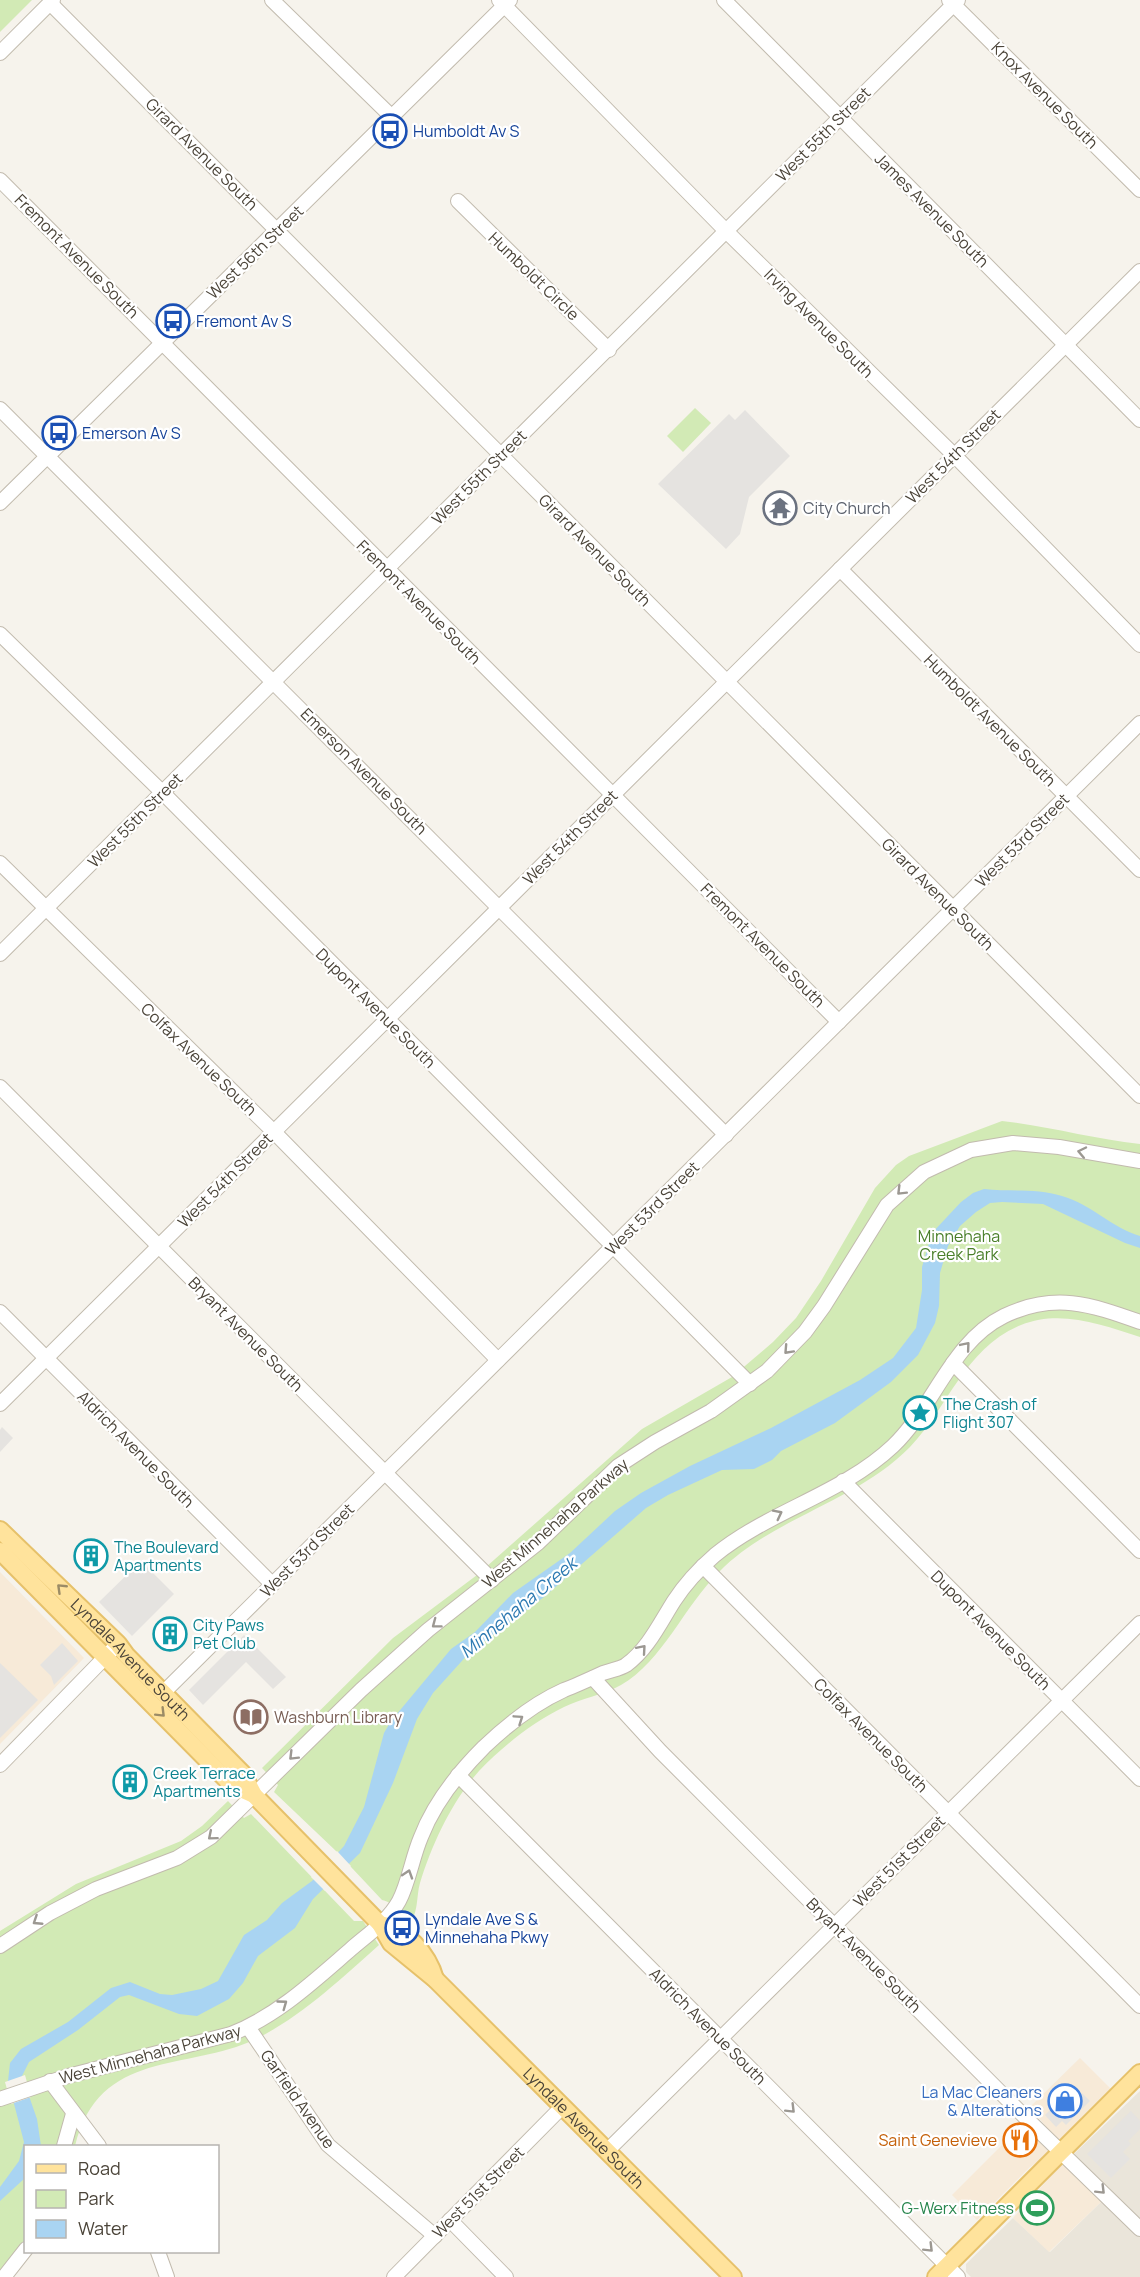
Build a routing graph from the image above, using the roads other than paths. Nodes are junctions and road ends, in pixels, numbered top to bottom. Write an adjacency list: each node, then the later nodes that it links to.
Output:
1 (272, 0): 7 (street)
2 (724, 0): 8 (street, James Avenue South)
3 (52, 2): 6 (street); 12 (street, Girard Avenue South)
4 (505, 2): 7 (street, West 56th Street); 13 (street, Irving Avenue South)
5 (954, 2): 8 (street, West 55th Street); 10 (street, Knox Avenue South)
6 (0, 52)
7 (392, 117): 12 (street, West 56th Street)
8 (840, 117): 13 (street, West 55th Street); 16 (street, James Avenue South)
9 (0, 180): 15 (street, Fremont Avenue South)
10 (1140, 190)
11 (458, 201): 17 (street, Humboldt Circle)
12 (278, 229): 15 (street, West 56th Street); 21 (street, Girard Avenue South)
13 (726, 231): 17 (street, West 55th Street); 22 (street, Irving Avenue South)
14 (1140, 271): 16 (street, West 54th Street)
15 (161, 341): 20 (street, West 56th Street); 25 (street, Fremont Avenue South)
16 (1065, 345): 19 (street, James Avenue South); 22 (street, West 54th Street)
17 (609, 350): 21 (street, West 55th Street)
18 (0, 409): 20 (street, Emerson Avenue South)
19 (1140, 420)
20 (46, 455): 23 (street, West 56th Street); 28 (street, Emerson Avenue South)
21 (500, 456): 25 (street, West 55th Street); 29 (street, Girard Avenue South)
22 (954, 456): 24 (street, West 54th Street); 27 (street, Irving Avenue South)
23 (0, 503)
24 (840, 569): 29 (street, West 54th Street); 33 (street, Humboldt Avenue South)
25 (386, 570): 28 (street, West 55th Street); 32 (street, Fremont Avenue South)
26 (0, 634): 31 (street, Dupont Avenue South)
27 (1140, 645)
28 (273, 681): 31 (street, West 55th Street); 36 (street, Emerson Avenue South)
29 (728, 681): 32 (street, West 54th Street); 37 (street, Girard Avenue South)
30 (1140, 723): 33 (street, West 53rd Street)
31 (162, 792): 38 (street, West 55th Street); 40 (street, Dupont Avenue South)
32 (613, 794): 36 (street, West 54th Street); 41 (street, Fremont Avenue South)
33 (1066, 796): 35 (street, Humboldt Avenue South); 37 (street, West 53rd Street)
34 (0, 862): 38 (street, Colfax Avenue South)
35 (1140, 870)
36 (501, 907): 40 (street, West 54th Street); 45 (street, Emerson Avenue South)
37 (952, 908): 41 (street, West 53rd Street); 43 (street, Girard Avenue South)
38 (45, 909): 39 (street, West 55th Street); 44 (street, Colfax Avenue South)
39 (0, 954)
40 (388, 1019): 44 (street, West 54th Street); 48 (street, Dupont Avenue South)
41 (839, 1022): 45 (street, West 53rd Street)
42 (0, 1087): 47 (street, Bryant Avenue South)
43 (1140, 1096)
44 (274, 1132): 47 (street, West 54th Street); 52 (street, Colfax Avenue South)
45 (726, 1134): 48 (street, West 53rd Street)
46 (1140, 1161): 54 (street, West Minnehaha Parkway, one-way to 54)
47 (160, 1246): 51 (street, West 54th Street); 56 (street, Bryant Avenue South)
48 (613, 1246): 52 (street, West 53rd Street); 54 (street, Dupont Avenue South)
49 (0, 1312): 51 (street, Aldrich Avenue South)
50 (1140, 1322): 53 (street, West Minnehaha Parkway, one-way to 50)
51 (46, 1359): 55 (street, West 54th Street); 63 (street, Aldrich Avenue South)
52 (498, 1360): 56 (street, West 53rd Street)
53 (953, 1364): 57 (street, West Minnehaha Parkway); 60 (street)
54 (750, 1384): 62 (street, West Minnehaha Parkway)
55 (0, 1404)
56 (384, 1473): 62 (street, Bryant Avenue South); 63 (street, West 53rd Street)
57 (843, 1481): 61 (street, West Minnehaha Parkway, one-way to 57); 69 (street, Dupont Avenue South)
58 (0, 1530): 65 (main road, Lyndale Avenue South, one-way to 58)
59 (0, 1551): 66 (main road, Lyndale Avenue South)
60 (1140, 1551)
61 (703, 1566): 67 (street, West Minnehaha Parkway, one-way to 61); 74 (street, Colfax Avenue South)
62 (492, 1580): 73 (street, West Minnehaha Parkway, one-way to 73)
63 (272, 1584): 68 (street, West 53rd Street)
64 (1140, 1623): 69 (street, West 51st Street)
65 (118, 1644): 66 (street); 68 (main road, Lyndale Avenue South)
66 (105, 1657): 70 (street); 73 (main road, Lyndale Avenue South, one-way to 73)
67 (593, 1678): 71 (street, West Minnehaha Parkway, one-way to 67); 76 (street, Bryant Avenue South)
68 (164, 1693): 73 (main road, Lyndale Avenue South)
69 (1061, 1701): 72 (street, Dupont Avenue South); 74 (street, West 51st Street)
70 (0, 1765)
71 (458, 1775): 75 (street, West Minnehaha Parkway, one-way to 71); 80 (street, Aldrich Avenue South)
72 (1140, 1779)
73 (254, 1796): 75 (main road, Lyndale Avenue South); 77 (street, West Minnehaha Parkway, one-way to 77)
74 (948, 1813): 76 (street, West 51st Street); 78 (street, Colfax Avenue South)
75 (380, 1924): 79 (street, West Minnehaha Parkway, one-way to 75); 84 (main road, Lyndale Avenue South)
76 (834, 1925): 80 (street, West 51st Street); 89 (street, Bryant Avenue South)
77 (0, 1946)
78 (1140, 2006)
79 (248, 2027): 82 (street, West Minnehaha Parkway); 92 (street, Garfield Avenue)
80 (720, 2038): 88 (street, West 51st Street); 95 (street, Aldrich Avenue South, one-way to 95)
81 (1140, 2073): 89 (main road)
82 (50, 2081): 83 (street, West Minnehaha Parkway); 85 (street)
83 (3, 2098)
84 (562, 2107): 88 (main road, Lyndale Avenue South); 90 (street, West 51st Street)
85 (73, 2114): 86 (street); 87 (street)
86 (64, 2145)
87 (98, 2145)
88 (607, 2151): 100 (main road, Lyndale Avenue South)
89 (1061, 2152): 91 (street, Bryant Avenue South, one-way to 91); 95 (main road)
90 (450, 2220): 92 (street, West 51st Street); 99 (street)
91 (1140, 2229)
92 (435, 2236): 98 (street, West 51st Street)
93 (24, 2252): 96 (street)
94 (158, 2253): 97 (street)
95 (947, 2273)
96 (4, 2277)
97 (166, 2277)
98 (394, 2277)
99 (506, 2277)
100 (733, 2277)

